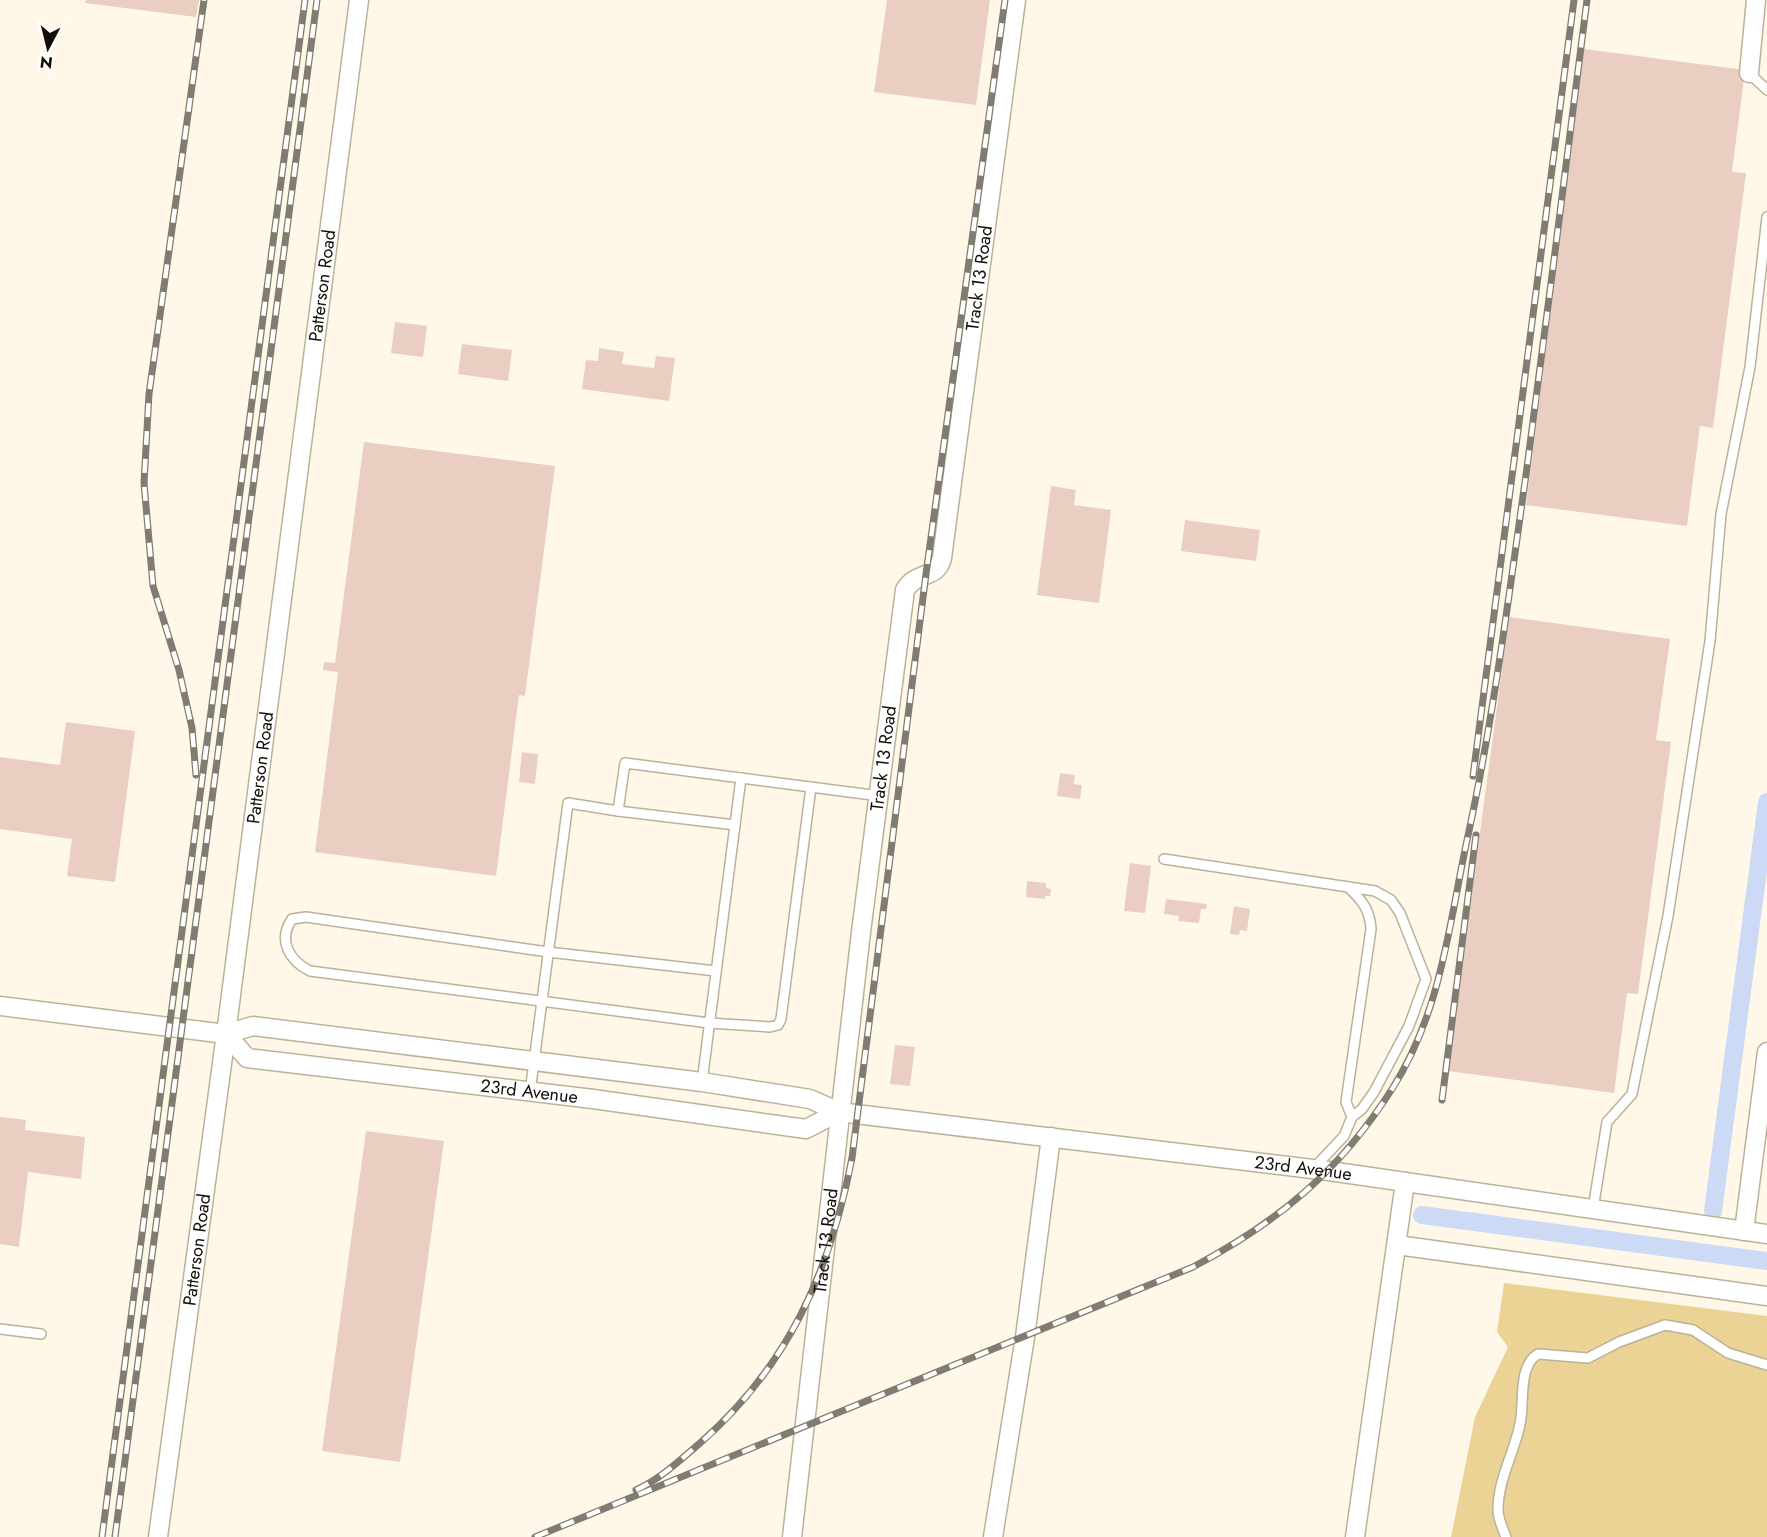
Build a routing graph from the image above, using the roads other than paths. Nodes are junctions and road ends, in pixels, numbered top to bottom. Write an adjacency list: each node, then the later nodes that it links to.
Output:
1 (359, 0): 19 (street, Patterson Road)
2 (1016, 0): 9 (street, Track 13 Road)
3 (1756, 0): 4 (street)
4 (1749, 73): 5 (lane)
5 (1767, 90)
6 (1767, 217): 29 (lane)
7 (741, 778): 8 (lane); 10 (lane); 11 (lane)
8 (810, 787): 9 (lane); 18 (lane)
9 (880, 796): 24 (street, Track 13 Road)
10 (618, 811): 11 (lane); 14 (lane)
11 (735, 825): 15 (lane)
12 (1164, 859): 13 (lane)
13 (1348, 887): 25 (lane); 25 (lane)
14 (548, 952): 15 (lane); 16 (lane); 16 (lane)
15 (716, 971): 18 (lane)
16 (541, 1002): 18 (lane); 21 (lane)
17 (0, 1006): 19 (street, 23rd Avenue)
18 (710, 1023): 22 (lane)
19 (226, 1034): 21 (street, 23rd Avenue); 23 (street, 23rd Avenue); 37 (street, Patterson Road)
20 (1767, 1052): 30 (street)
21 (534, 1063): 22 (street, 23rd Avenue); 23 (lane)
22 (702, 1082): 24 (street, 23rd Avenue)
23 (530, 1092): 24 (street, 23rd Avenue)
24 (839, 1112): 26 (street, 23rd Avenue); 38 (street, Track 13 Road)
25 (1352, 1117): 27 (lane)
26 (1051, 1137): 27 (street, 23rd Avenue); 39 (street)
27 (1313, 1170): 28 (street, 23rd Avenue)
28 (1405, 1182): 29 (street, 23rd Avenue); 32 (street)
29 (1593, 1209): 30 (street, 23rd Avenue)
30 (1744, 1231): 31 (street, 23rd Avenue)
31 (1767, 1234)
32 (1397, 1245): 33 (street); 40 (street)
33 (1767, 1296)
34 (0, 1329): 35 (lane)
35 (41, 1334)
36 (1767, 1365): 41 (lane)
37 (158, 1537)
38 (792, 1537)
39 (993, 1537)
40 (1355, 1537)
41 (1506, 1537)

